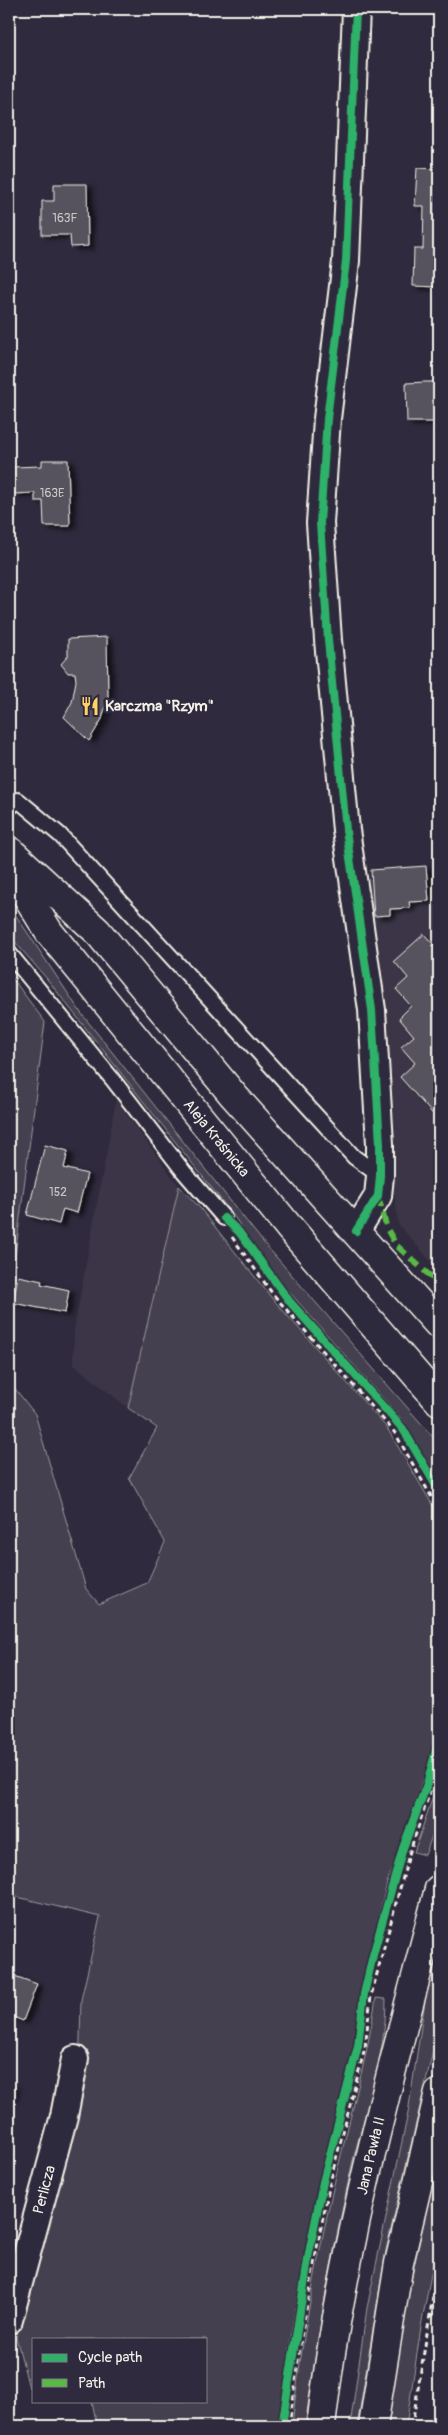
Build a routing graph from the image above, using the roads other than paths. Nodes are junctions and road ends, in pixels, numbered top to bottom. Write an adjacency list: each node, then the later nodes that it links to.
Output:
1 (356, 9): 6 (street)
2 (9, 808): 6 (lane)
3 (9, 850): 8 (main road)
4 (9, 866): 10 (main road, Aleja Kraśnicka)
5 (9, 953): 7 (lane)
6 (380, 1176): 8 (street)
7 (224, 1218)
8 (356, 1231): 9 (main road)
9 (439, 1325)
10 (439, 1401)
11 (439, 1889): 15 (main road, Jana Pawła II)
12 (75, 2059): 14 (street, Perlicza)
13 (439, 2093): 16 (main road)
14 (9, 2320)
15 (321, 2426)
16 (373, 2426)

